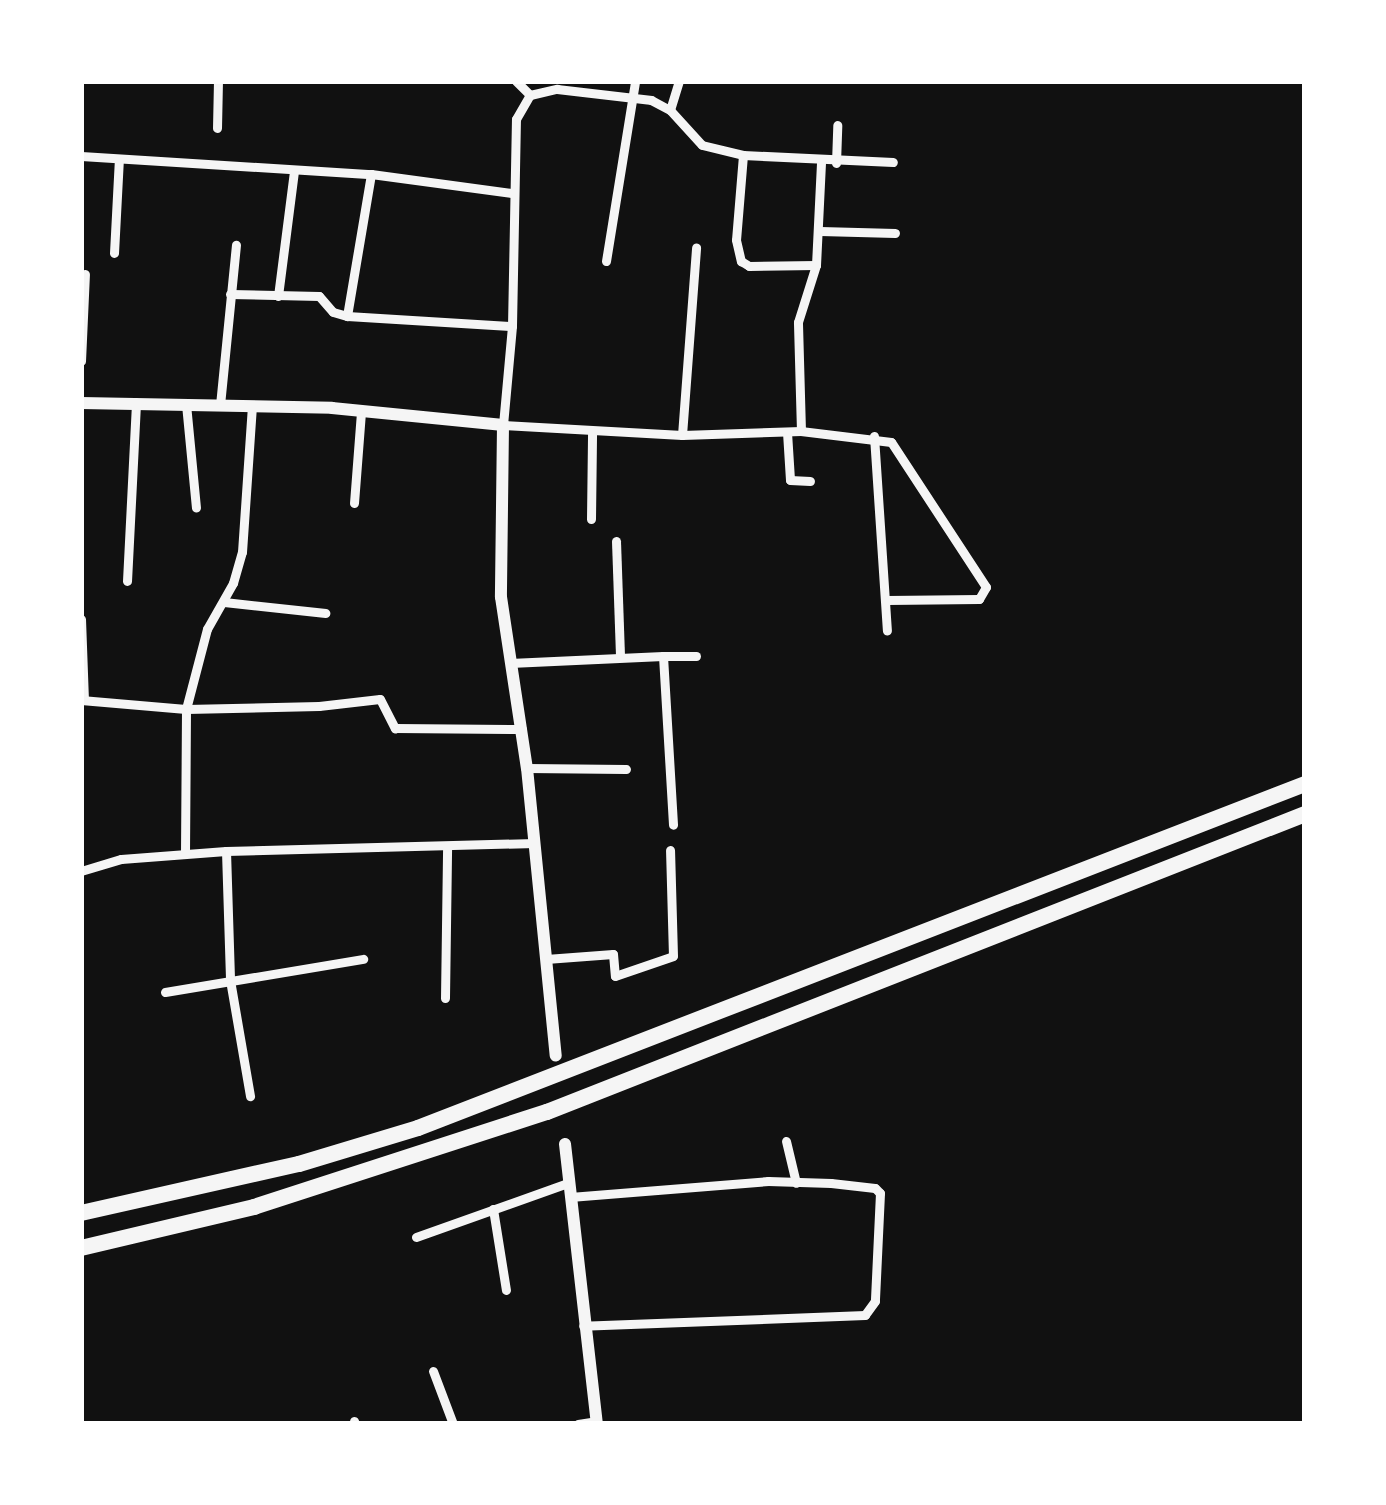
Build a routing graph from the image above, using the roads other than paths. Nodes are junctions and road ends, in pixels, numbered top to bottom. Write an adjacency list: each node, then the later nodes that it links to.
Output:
1 (218, 81): 9 (street)
2 (516, 81): 5 (street)
3 (635, 81): 6 (street)
4 (679, 81): 7 (street)
5 (530, 95): 6 (street); 18 (street)
6 (633, 97): 7 (street); 24 (street)
7 (670, 110): 10 (street)
8 (837, 124): 14 (street)
9 (217, 128)
10 (743, 155): 13 (street); 25 (street)
11 (81, 156): 12 (street)
12 (118, 159): 16 (street); 23 (street)
13 (821, 163): 14 (street); 19 (street)
14 (836, 163): 15 (street)
15 (893, 163)
16 (294, 171): 17 (street); 28 (street)
17 (371, 174): 18 (street); 29 (street)
18 (512, 193): 30 (street)
19 (820, 231): 20 (street); 25 (street)
20 (895, 232)
21 (236, 245): 27 (street)
22 (696, 248): 42 (street)
23 (114, 253)
24 (606, 261)
25 (816, 265): 39 (street)
26 (85, 274): 31 (street)
27 (230, 294): 28 (street); 35 (street)
28 (278, 296): 29 (street)
29 (347, 316): 30 (street)
30 (512, 326): 38 (street)
31 (81, 361)
32 (136, 402): 33 (street); 34 (street); 49 (street)
33 (81, 403)
34 (186, 404): 35 (street); 46 (street)
35 (220, 405): 36 (street)
36 (252, 406): 37 (street); 51 (street)
37 (361, 411): 38 (street); 45 (street)
38 (503, 424): 41 (street); 58 (street)
39 (801, 431): 40 (street); 43 (street)
40 (787, 432): 42 (street); 44 (street)
41 (592, 433): 42 (street); 47 (street)
42 (682, 435)
43 (874, 436): 50 (street); 50 (street)
44 (810, 481)
45 (353, 502)
46 (196, 508)
47 (590, 519)
48 (616, 541): 57 (street)
49 (127, 581)
50 (887, 600): 54 (street)
51 (224, 602): 52 (street); 60 (street)
52 (325, 613)
53 (81, 619): 59 (street)
54 (887, 631)
55 (663, 656): 56 (street); 57 (street); 66 (street)
56 (696, 656)
57 (620, 657): 58 (street)
58 (510, 663): 61 (street)
59 (82, 700): 60 (street)
60 (187, 709): 61 (street); 71 (street)
61 (522, 728): 62 (street)
62 (527, 768): 63 (street); 67 (street)
63 (626, 770)
64 (1305, 784): 85 (highway)
65 (1305, 814): 87 (highway)
66 (673, 825)
67 (535, 843): 68 (street); 74 (street)
68 (447, 849): 70 (street); 77 (street)
69 (670, 850): 74 (street)
70 (226, 851): 71 (street); 75 (street)
71 (185, 854): 72 (street)
72 (81, 871)
73 (363, 959): 75 (street)
74 (546, 959): 78 (street)
75 (230, 980): 76 (street); 79 (street)
76 (165, 992)
77 (445, 998)
78 (556, 1057)
79 (250, 1096)
80 (786, 1141): 82 (street)
81 (565, 1144): 83 (street)
82 (796, 1184): 83 (street); 89 (street)
83 (569, 1190): 84 (street); 89 (street)
84 (493, 1210): 86 (street); 88 (street)
85 (81, 1213)
86 (416, 1237)
87 (81, 1248)
88 (506, 1290)
89 (583, 1326): 91 (street)
90 (433, 1371): 92 (street)
91 (597, 1423): 93 (street)
92 (453, 1424)
93 (578, 1424)

